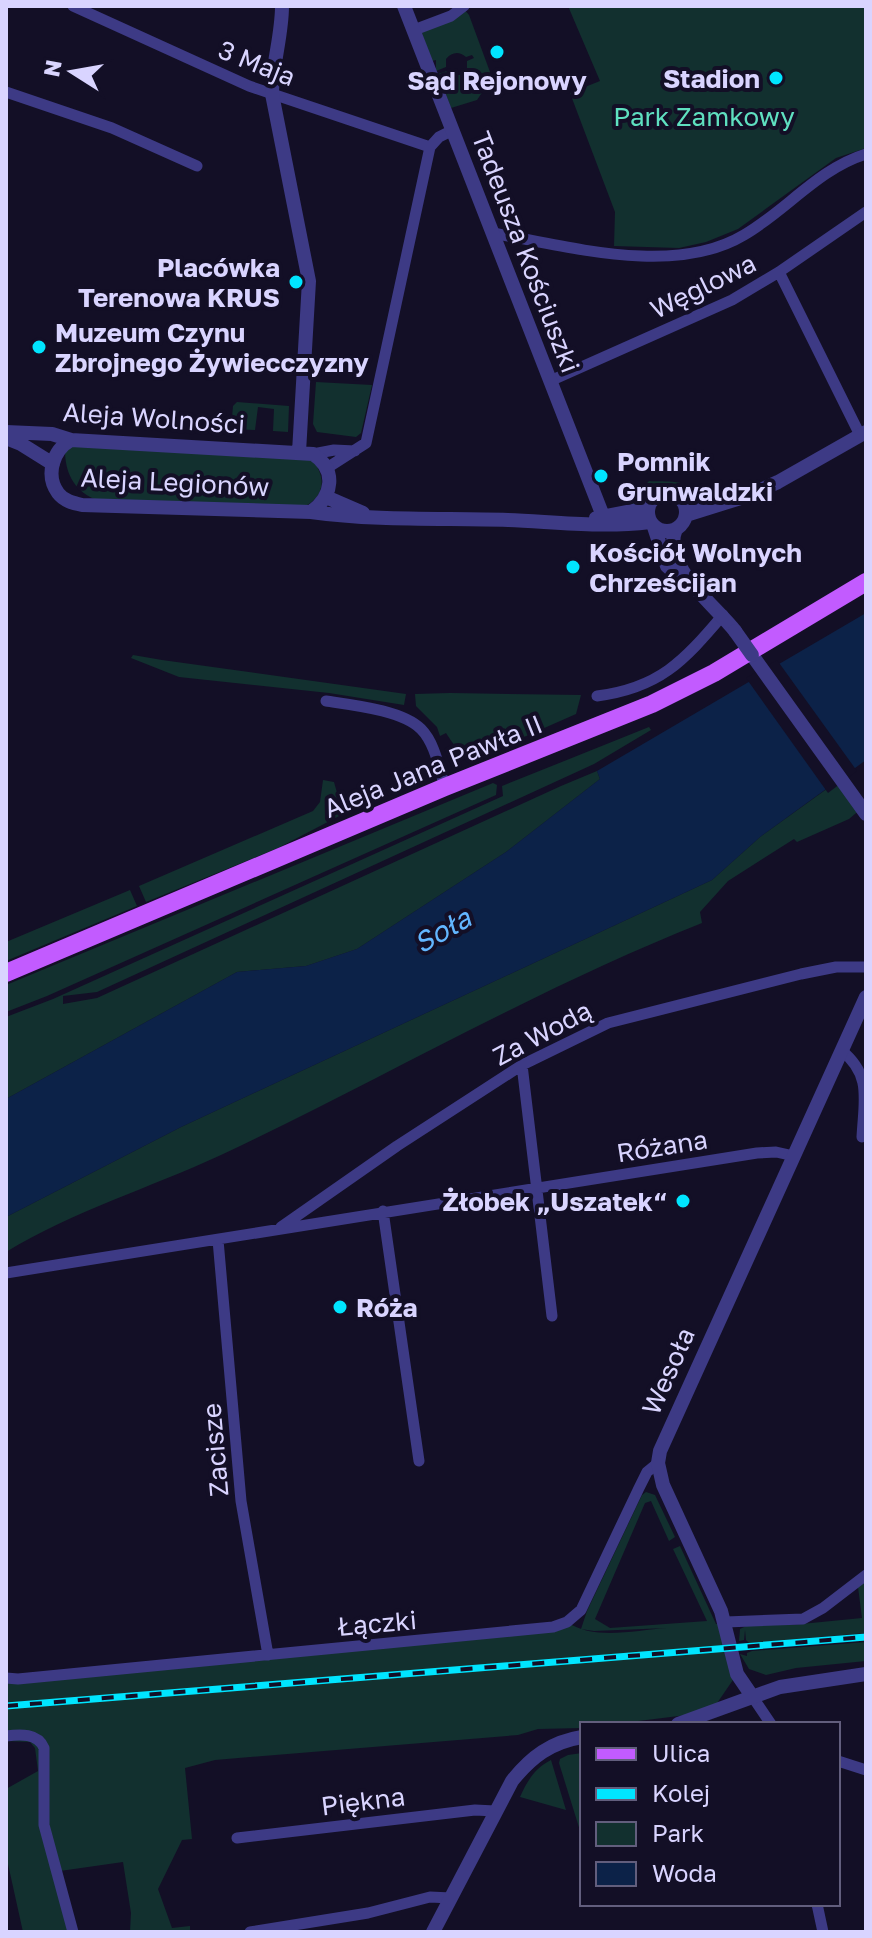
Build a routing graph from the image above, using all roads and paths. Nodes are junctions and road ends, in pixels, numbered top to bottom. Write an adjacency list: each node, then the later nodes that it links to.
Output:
1 (73, 6): 7 (street, 3 Maja)
2 (282, 6): 7 (street)
3 (404, 6): 5 (street, Tadeusza Kościuszki)
4 (464, 6): 5 (street)
5 (414, 30): 8 (street, Tadeusza Kościuszki)
6 (6, 92): 11 (street)
7 (272, 94): 9 (street, 3 Maja); 21 (street)
8 (453, 130): 9 (street); 13 (street, Tadeusza Kościuszki)
9 (430, 147): 20 (street)
10 (866, 154): 13 (street)
11 (197, 166)
12 (866, 212): 14 (street, Węglowa)
13 (492, 233): 15 (street, Tadeusza Kościuszki)
14 (779, 272): 15 (street, Węglowa); 17 (street)
15 (550, 381): 27 (street, Tadeusza Kościuszki)
16 (6, 432): 19 (street, Aleja Wolności)
17 (863, 434): 25 (street)
18 (6, 438): 22 (street, Aleja Legionów)
19 (71, 440): 21 (street, Aleja Wolności); 22 (street)
20 (356, 451): 21 (street, Aleja Wolności); 23 (street)
21 (306, 453): 23 (street)
22 (53, 464): 26 (street, Aleja Legionów)
23 (327, 468): 24 (street)
24 (326, 497): 26 (street); 28 (street, Aleja Legionów)
25 (685, 508): 29 (street); 31 (street)
26 (311, 512): 28 (street, Aleja Legionów)
27 (603, 516): 29 (street, Aleja Legionów); 30 (street, Aleja Legionów)
28 (375, 517): 30 (street, Aleja Legionów)
29 (650, 519): 30 (street, Aleja Legionów); 31 (street); 33 (street)
30 (581, 524)
31 (676, 529): 33 (street)
32 (866, 582): 37 (main road, Aleja Jana Pawła II)
33 (694, 587): 34 (street)
34 (723, 615): 35 (street); 38 (street, bridge)
35 (597, 696)
36 (326, 701): 37 (street)
37 (445, 787): 40 (main road, Aleja Jana Pawła II)
38 (864, 811)
39 (866, 967): 43 (street, Za Wodą)
40 (6, 973)
41 (866, 997): 42 (street, Wesoła)
42 (841, 1050): 44 (street); 45 (street, Wesoła)
43 (522, 1065): 46 (street); 48 (street, Za Wodą)
44 (862, 1137)
45 (794, 1156): 46 (street, Różana); 53 (street, Wesoła)
46 (538, 1187): 47 (street, Różana); 51 (street)
47 (383, 1211): 48 (street, Różana); 52 (street)
48 (276, 1230): 49 (street, Różana)
49 (218, 1240): 50 (street); 56 (street, Zacisze)
50 (6, 1273)
51 (552, 1316)
52 (419, 1461)
53 (658, 1463): 55 (street); 56 (street, Łączki)
54 (866, 1575): 55 (street)
55 (726, 1622): 59 (street)
56 (268, 1655): 58 (street, Łączki)
57 (866, 1674): 59 (street)
58 (7, 1675)
59 (752, 1696): 60 (street); 61 (street)
60 (683, 1722)
61 (770, 1722)
62 (6, 1736): 70 (street)
63 (580, 1738): 66 (street)
64 (840, 1762): 65 (street)
65 (866, 1770)
66 (495, 1811): 67 (street, Piękna); 68 (street)
67 (237, 1838)
68 (451, 1898): 71 (street); 72 (street)
69 (817, 1906): 73 (street)
70 (73, 1932)
71 (250, 1932)
72 (433, 1932)
73 (823, 1932)

